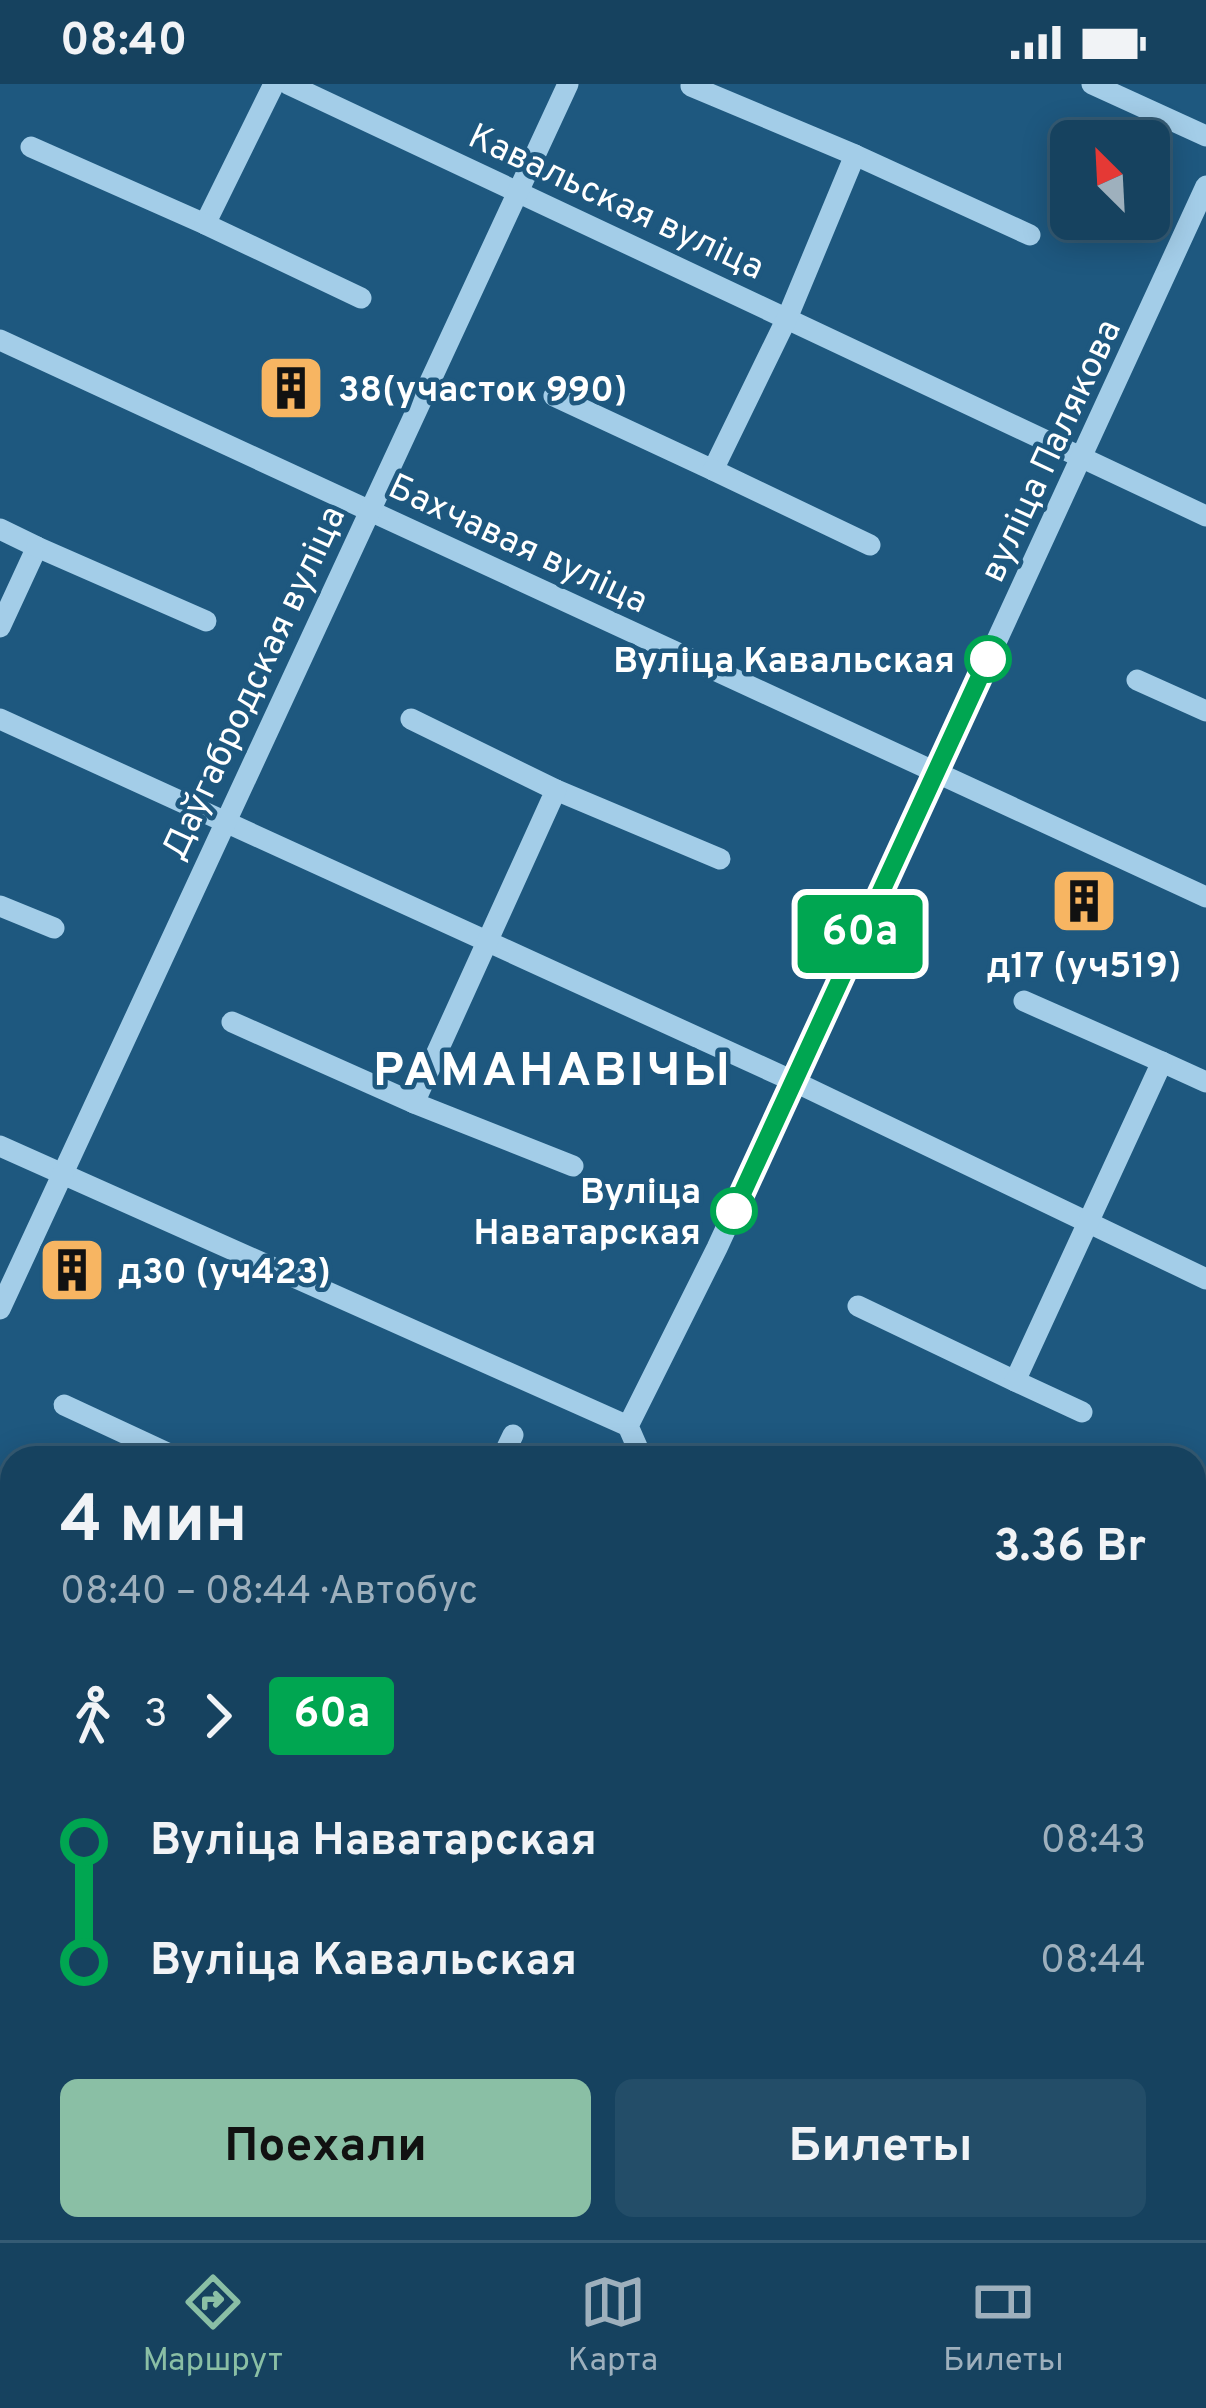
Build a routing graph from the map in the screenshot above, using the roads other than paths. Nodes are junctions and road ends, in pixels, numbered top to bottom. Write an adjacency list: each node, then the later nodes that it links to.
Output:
1 (274, 84): 11 (street)
2 (288, 84): 10 (street, Кавальская вуліца)
3 (568, 84): 10 (street, Даўгабродская вуліца)
4 (1092, 84): 6 (street)
5 (691, 86): 8 (street)
6 (1206, 136)
7 (31, 147): 11 (street)
8 (855, 155): 12 (street); 14 (street, Кавальская вуліца)
9 (1206, 186): 17 (street, вуліца Палякова)
10 (521, 192): 14 (street, Кавальская вуліца); 19 (street, Даўгабродская вуліца)
11 (205, 224): 13 (street)
12 (1030, 235)
13 (361, 298)
14 (788, 316): 17 (street, Кавальская вуліца); 18 (street, Кавальская вуліца)
15 (0, 340): 19 (street, Бахчавая вуліца)
16 (554, 396): 18 (street)
17 (1082, 458): 20 (street, Кавальская вуліца); 30 (street, вуліца Палякова)
18 (713, 470): 22 (street)
19 (369, 510): 30 (street, Бахчавая вуліца); 32 (street, Даўгабродская вуліца)
20 (1206, 516)
21 (0, 530): 23 (street)
22 (870, 545)
23 (37, 547): 24 (street); 25 (street)
24 (206, 621)
25 (0, 627)
26 (1137, 680): 27 (street)
27 (1206, 711)
28 (0, 719): 32 (street)
29 (411, 719): 31 (street)
30 (936, 770): 34 (street, Бахчавая вуліца); 41 (street, вуліца Палякова)
31 (556, 790): 33 (street); 37 (street)
32 (223, 818): 37 (street); 46 (street, Даўгабродская вуліца)
33 (721, 859)
34 (1206, 897)
35 (0, 906): 36 (street)
36 (54, 928)
37 (491, 942): 41 (street); 43 (street)
38 (1024, 1001): 40 (street)
39 (232, 1022): 43 (street)
40 (1162, 1062): 42 (street); 47 (street)
41 (793, 1082): 47 (street); 54 (street, вуліца Палякова)
42 (1206, 1082)
43 (414, 1103): 45 (street)
44 (0, 1146): 46 (street)
45 (573, 1166)
46 (64, 1176): 50 (street, Даўгабродская вуліца); 54 (street)
47 (1087, 1220): 48 (street); 51 (street)
48 (1206, 1280)
49 (858, 1306): 51 (street)
50 (0, 1309)
51 (1015, 1381): 53 (street)
52 (64, 1405): 56 (street)
53 (1082, 1412)
54 (628, 1426): 58 (street)
55 (513, 1435): 57 (street)
56 (152, 1446)
57 (508, 1446)
58 (637, 1446)

